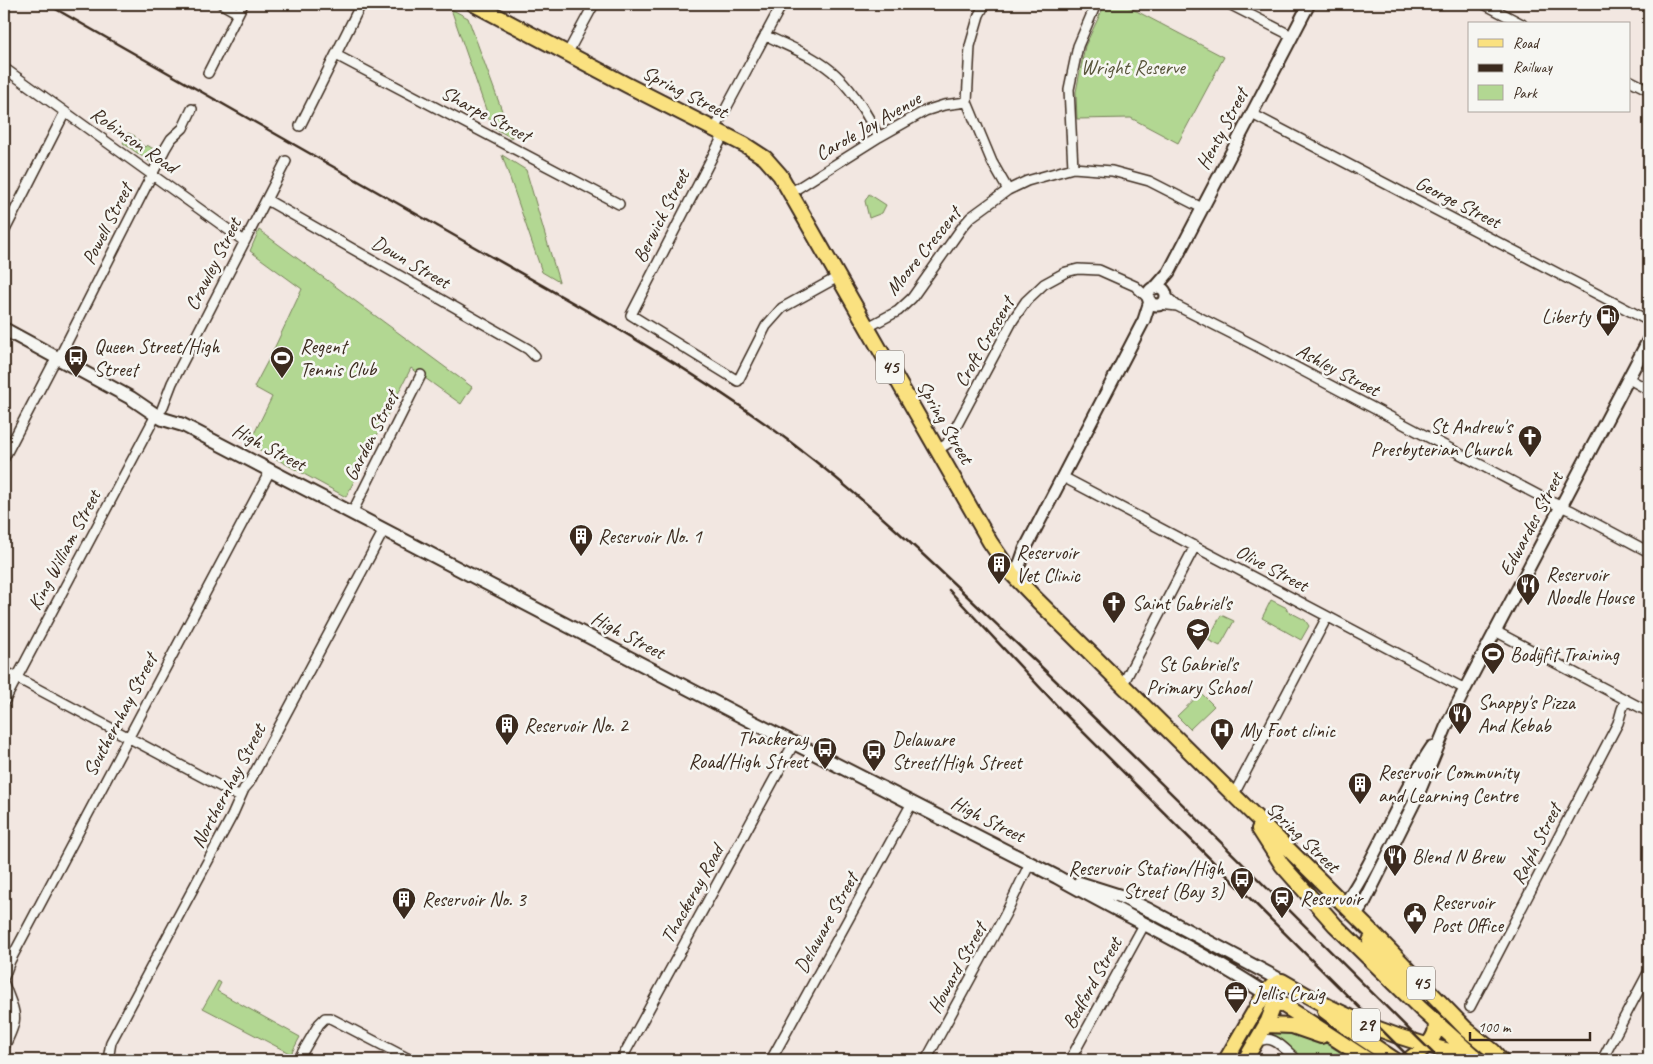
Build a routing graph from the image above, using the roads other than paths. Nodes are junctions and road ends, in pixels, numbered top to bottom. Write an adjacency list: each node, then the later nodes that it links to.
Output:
1 (222, 4): 12 (street)
2 (243, 4): 12 (street)
3 (361, 4): 17 (street)
4 (474, 4): 16 (main road, Spring Street / 45)
5 (594, 4): 16 (street)
6 (782, 4): 14 (street, Berwick Street)
7 (985, 4): 22 (street)
8 (1096, 4): 30 (street)
9 (1230, 4): 15 (street)
10 (1309, 4): 15 (street, Henty Street)
11 (1484, 4): 13 (street)
12 (238, 13): 19 (street)
13 (1518, 22)
14 (765, 35): 27 (street, Berwick Street); 28 (street)
15 (1292, 36): 25 (street, Henty Street)
16 (568, 54): 27 (main road, Spring Street / 45)
17 (336, 55): 26 (street); 35 (street, Sharpe Street)
18 (4, 68): 24 (street, Robinson Road)
19 (208, 74)
20 (1630, 80): 21 (street)
21 (1649, 90)
22 (967, 102): 28 (street, Carole Joy Avenue); 32 (street)
23 (192, 109): 31 (street, Powell Street)
24 (65, 112): 31 (street, Robinson Road); 37 (street)
25 (1252, 114): 36 (street, Henty Street); 41 (street, George Street)
26 (300, 126)
27 (719, 131): 33 (main road, Spring Street / 45); 39 (street, Berwick Street)
28 (879, 137): 33 (street, Carole Joy Avenue)
29 (286, 161): 34 (street, Crawley Street)
30 (1073, 168): 32 (street, Moore Crescent); 36 (street, Moore Crescent)
31 (153, 174): 38 (street, Robinson Road); 46 (street, Powell Street)
32 (1008, 190): 42 (street, Moore Crescent)
33 (790, 193): 39 (main road, Spring Street / 45)
34 (267, 200): 38 (street, Crawley Street); 45 (street, Down Street)
35 (619, 204)
36 (1202, 208): 40 (street, Henty Street)
37 (4, 232)
38 (244, 240): 50 (street, Crawley Street)
39 (838, 277): 42 (main road, Spring Street / 45)
40 (1157, 297): 51 (street, Croft Crescent); 54 (street); 55 (street, Ashley Street)
41 (1649, 321)
42 (866, 328): 51 (main road, Spring Street / 45)
43 (4, 329): 46 (main road, High Street / 29)
44 (1649, 339): 48 (street, Edwardes Street)
45 (535, 356)
46 (58, 358): 50 (main road, High Street / 29); 52 (street, Powell Street)
47 (421, 375): 56 (street, Garden Street)
48 (1629, 379): 49 (street); 55 (street, Edwardes Street)
49 (1649, 390)
50 (158, 410): 53 (main road, High Street / 29); 64 (street, King William Street)
51 (937, 450): 60 (main road, Spring Street / 45)
52 (4, 458)
53 (270, 471): 56 (main road, High Street / 29); 71 (street, Southernhay Street)
54 (1063, 477): 58 (street, Olive Street); 60 (street)
55 (1562, 507): 59 (street, Ashley Street); 62 (street, Edwardes Street)
56 (352, 513): 57 (main road, High Street / 29)
57 (384, 530): 72 (main road, High Street / 29); 74 (street, Northernhay Street)
58 (1195, 546): 61 (street, Olive Street); 65 (street)
59 (1649, 552)
60 (1009, 570): 65 (main road, Spring Street / 45)
61 (1327, 616): 66 (street, Olive Street); 73 (street)
62 (1495, 631): 66 (street, Edwardes Street); 68 (street)
63 (4, 671): 64 (street)
64 (16, 678): 67 (street, King William Street); 71 (street)
65 (1122, 686): 73 (main road, Spring Street / 45)
66 (1465, 689): 70 (street, Edwardes Street)
67 (4, 702)
68 (1629, 702): 69 (street); 90 (street, Ralph Street)
69 (1649, 712)
70 (1446, 727): 79 (street, Edwardes Street); 80 (street, Edwardes Street)
71 (129, 737): 74 (street); 85 (street, Southernhay Street)
72 (794, 743): 75 (main road, High Street / 29); 103 (street, Thackeray Road)
73 (1233, 796): 76 (main road, Spring Street / 45)
74 (240, 797): 100 (street, Northernhay Street)
75 (912, 803): 77 (main road, High Street / 29); 104 (street, Delaware Street)
76 (1278, 849): 79 (main road, Spring Street / 45); 82 (main road, Spring Street / 45)
77 (1032, 864): 78 (main road, High Street / 29); 105 (street, Howard Street)
78 (1117, 902): 81 (main road, High Street / 29); 86 (main road, High Street / 29)
79 (1344, 905): 80 (main road, Spring Street / 45); 82 (main road)
80 (1355, 916): 82 (main road); 83 (main road, Spring Street / 45)
81 (1145, 923): 88 (main road, High Street / 29); 106 (street, Bedford Street)
82 (1339, 929): 91 (main road, Spring Street / 45)
83 (1374, 934): 91 (main road); 94 (main road, Spring Street / 45)
84 (1649, 971): 116 (street)
85 (4, 977)
86 (1283, 981): 88 (main road); 89 (main road, High Street / 29)
87 (4, 984): 98 (street)
88 (1270, 997): 93 (main road); 96 (main road, High Street / 29); 107 (main road)
89 (1309, 997): 97 (main road, High Street / 29); 112 (main road, High Street)
90 (1470, 1007)
91 (1421, 1009): 92 (main road, Spring Street / 45)
92 (1435, 1022): 97 (main road); 99 (main road, Spring Street / 45)
93 (1266, 1025): 95 (main road); 96 (main road)
94 (1469, 1031): 99 (main road); 115 (main road, Spring Street / 45)
95 (1255, 1043): 108 (main road); 109 (street)
96 (1344, 1045): 110 (main road); 111 (main road, High Street / 29)
97 (1426, 1046): 99 (main road, High Street / 29); 113 (main road)
98 (4, 1047)
99 (1476, 1059): 114 (main road, High Street / 29)
100 (108, 1060)
101 (298, 1060): 102 (street)
102 (411, 1060)
103 (620, 1060)
104 (771, 1060)
105 (926, 1060)
106 (1070, 1060)
107 (1226, 1060)
108 (1245, 1060)
109 (1297, 1060)
110 (1360, 1060)
111 (1368, 1060)
112 (1395, 1060)
113 (1408, 1060)
114 (1491, 1060)
115 (1501, 1060)
116 (1602, 1060)

